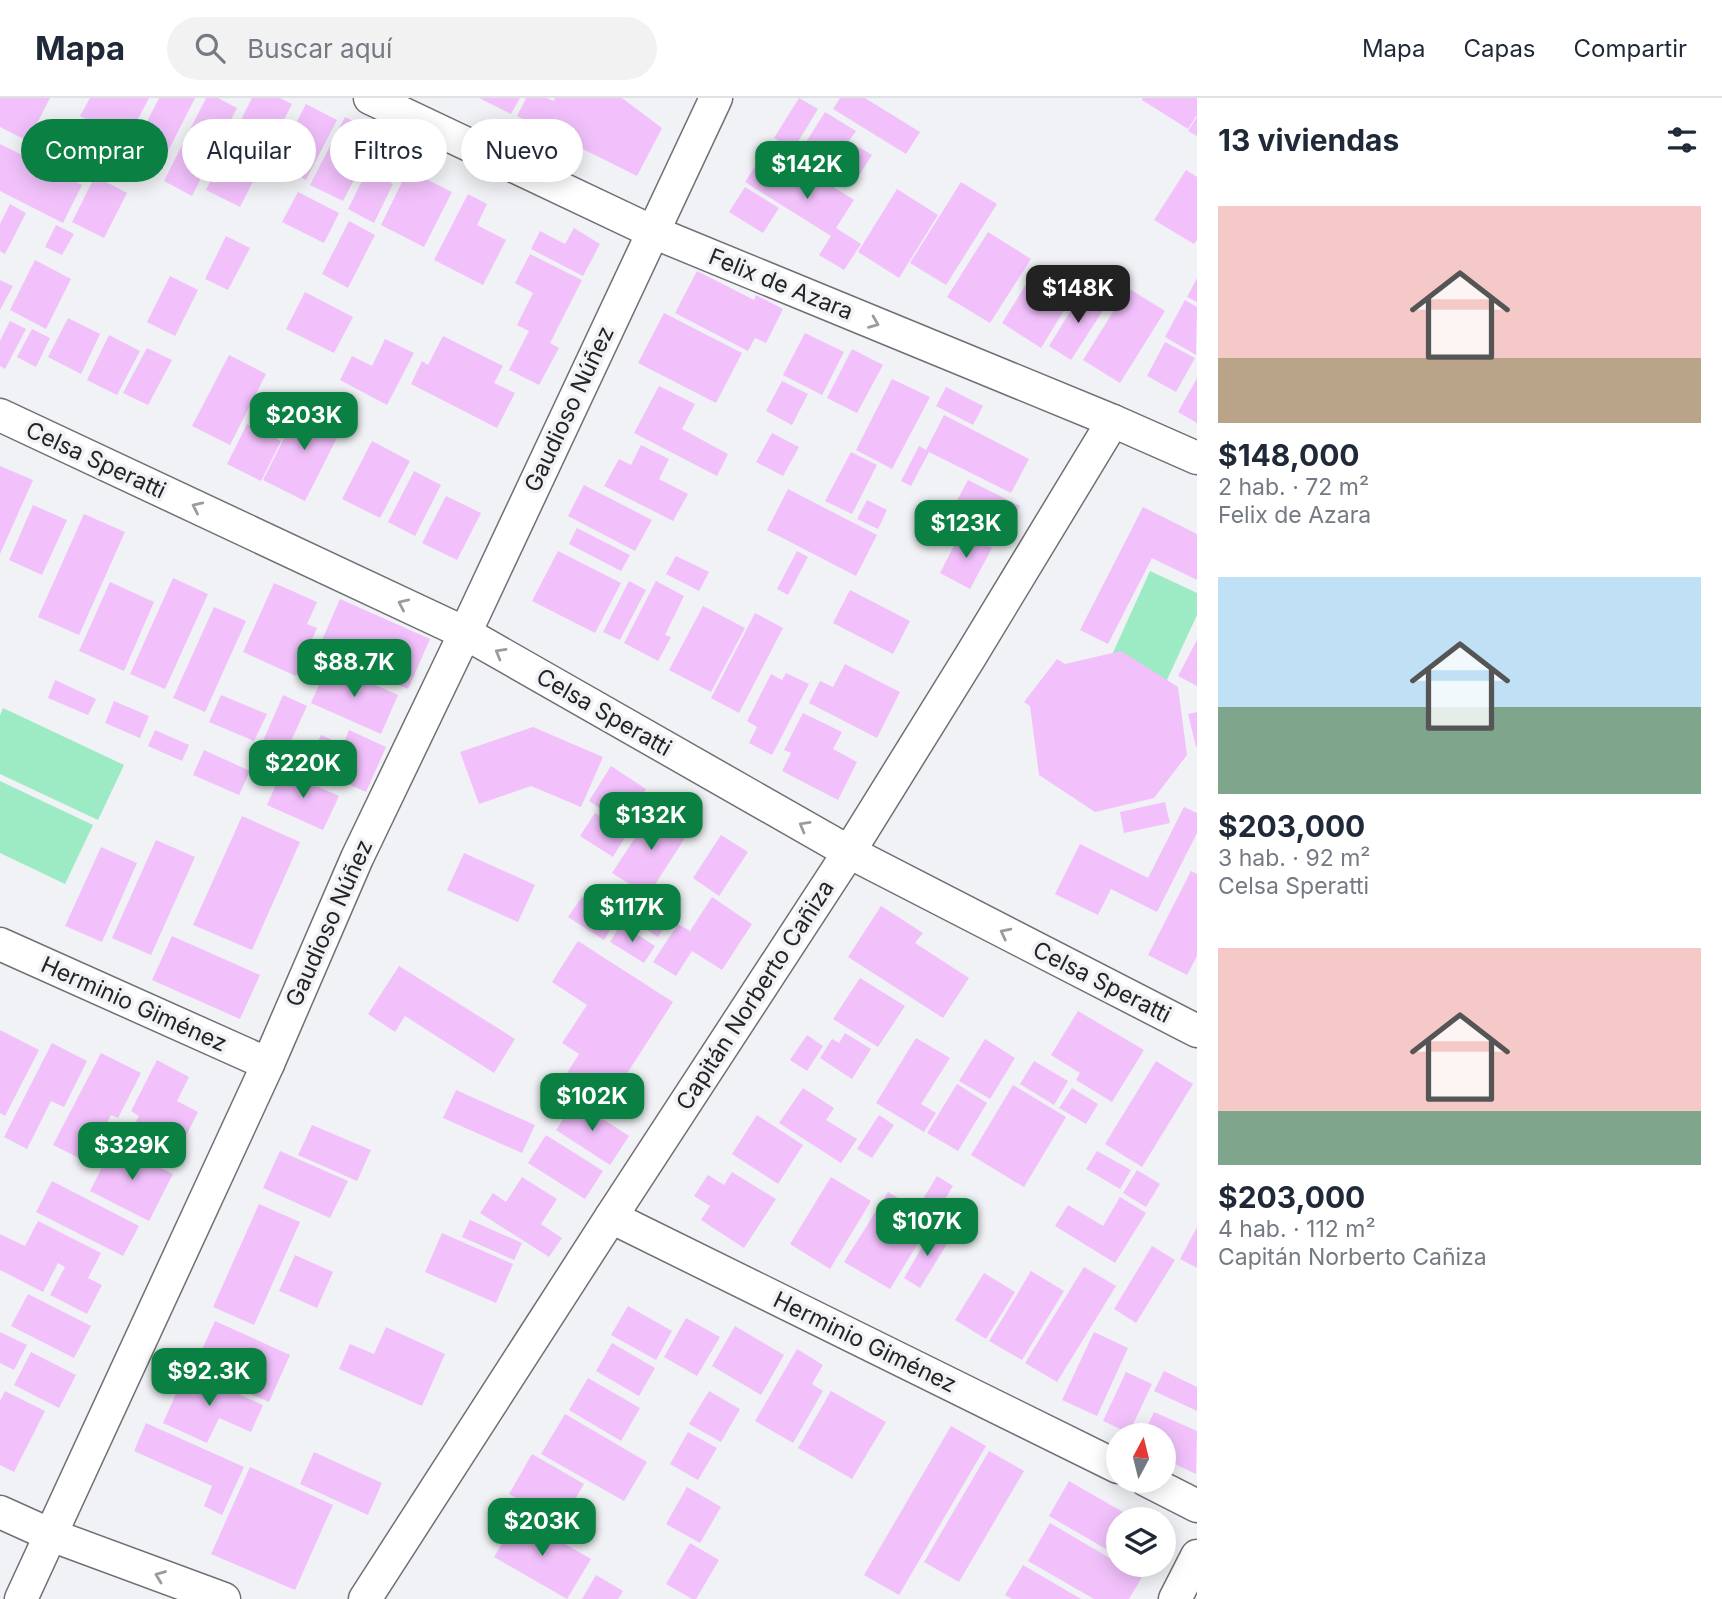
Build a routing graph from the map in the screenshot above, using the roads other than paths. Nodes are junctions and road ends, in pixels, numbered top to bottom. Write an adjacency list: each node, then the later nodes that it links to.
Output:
1 (370, 98): 3 (street, Felix de Azara)
2 (716, 98): 3 (street, Gaudioso Núñez)
3 (653, 232): 5 (street, Felix de Azara, one-way to 5); 7 (street, Gaudioso Núñez)
4 (0, 415): 7 (street, Celsa Speratti, one-way to 4)
5 (1113, 421): 6 (street, Felix de Azara); 8 (street, Capitán Norberto Cañiza)
6 (1197, 458)
7 (465, 633): 8 (street, Celsa Speratti, one-way to 7); 11 (street, Gaudioso Núñez)
8 (849, 852): 10 (street, Celsa Speratti, one-way to 8); 12 (street, Capitán Norberto Cañiza)
9 (0, 944): 11 (street, Herminio Giménez)
10 (1197, 1031)
11 (268, 1064): 17 (street, Gaudioso Núñez)
12 (611, 1217): 13 (street, Herminio Giménez); 21 (street, Capitán Norberto Cañiza)
13 (1106, 1461)
14 (1172, 1493): 15 (street)
15 (1197, 1506)
16 (0, 1512): 17 (street)
17 (51, 1535): 19 (street, Gaudioso Núñez); 20 (street, one-way to 17)
18 (1197, 1556): 22 (street)
19 (21, 1599)
20 (224, 1599)
21 (365, 1599)
22 (1175, 1599)

